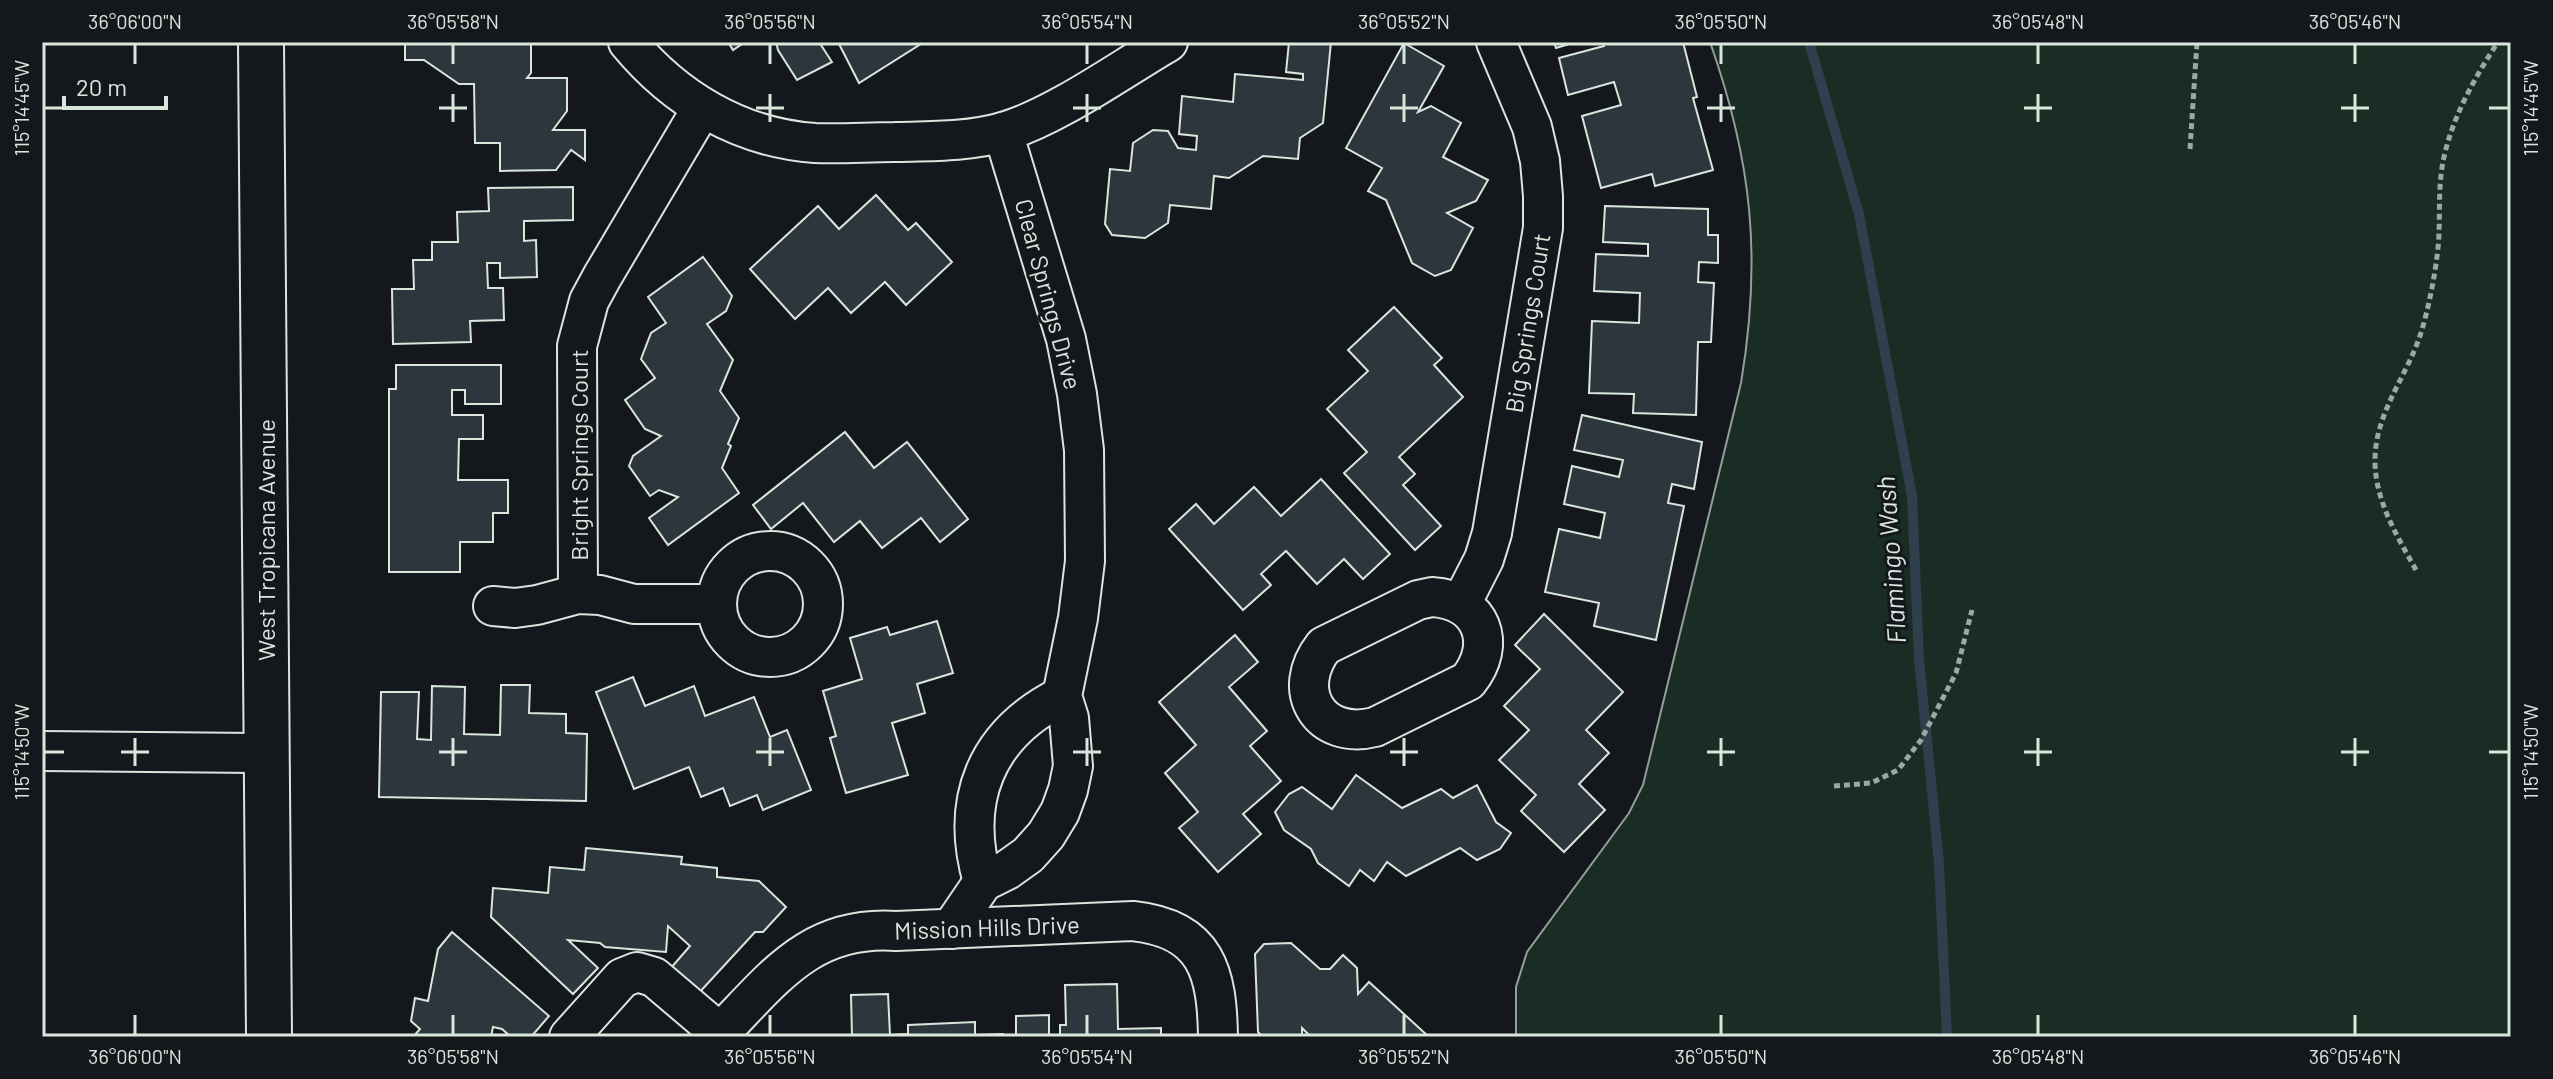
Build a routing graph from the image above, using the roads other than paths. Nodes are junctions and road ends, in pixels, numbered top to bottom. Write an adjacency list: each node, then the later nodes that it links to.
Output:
1 (261, 42): 13 (main road, West Tropicana Avenue)
2 (628, 42): 5 (street)
3 (1168, 42): 6 (street)
4 (1496, 42): 9 (street, Big Springs Court)
5 (702, 108): 6 (street); 7 (street, Bright Springs Court)
6 (1003, 132): 11 (street, Clear Springs Drive)
7 (578, 594): 8 (street, Bright Springs Court); 10 (street, Bright Springs Court)
8 (717, 604)
9 (1461, 604): 9 (street)
10 (493, 606)
11 (1062, 696): 14 (street); 14 (street, Clear Springs Drive)
12 (42, 751): 13 (street)
13 (266, 753): 17 (main road, West Tropicana Avenue)
14 (983, 882): 15 (street, Clear Springs Drive)
15 (951, 929): 16 (street, Mission Hills Drive); 19 (street, Mission Hills Drive)
16 (718, 1035): 18 (street)
17 (269, 1037)
18 (569, 1037)
19 (1218, 1037)

